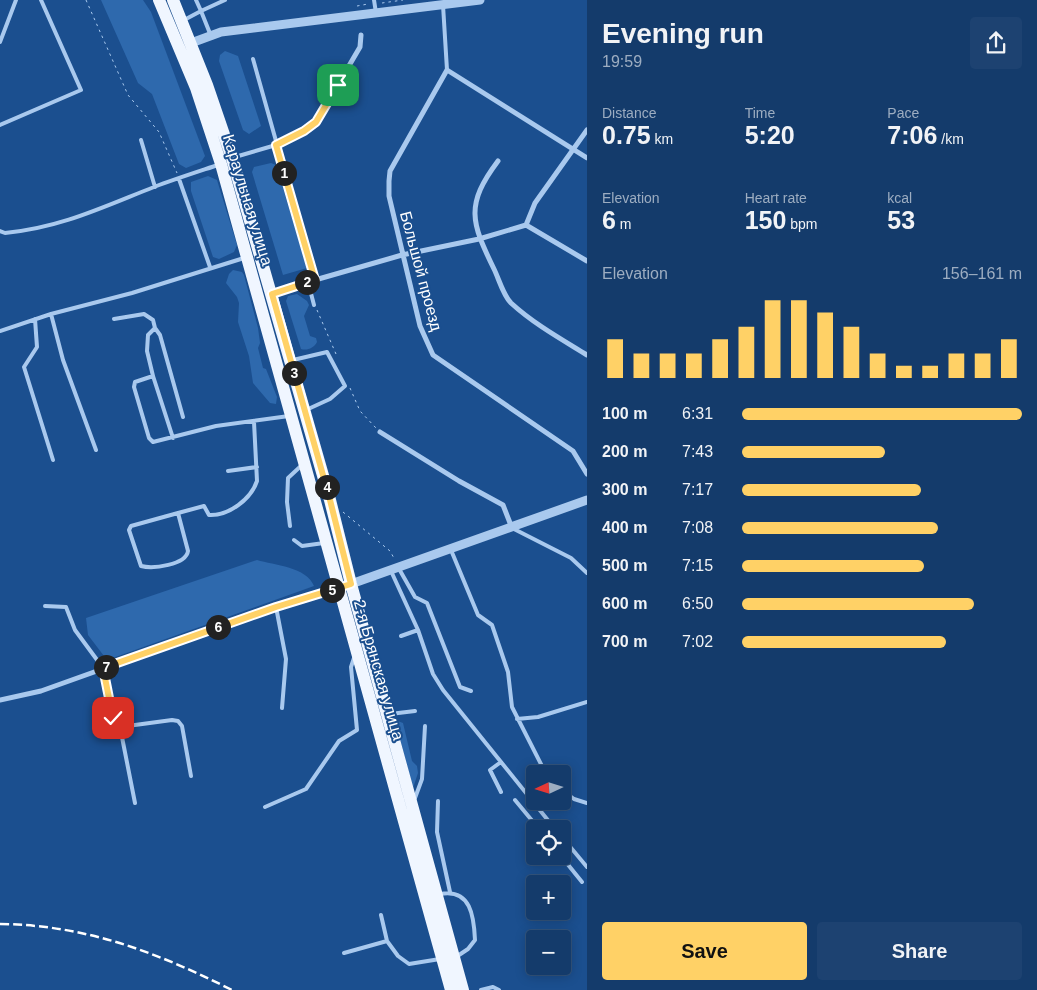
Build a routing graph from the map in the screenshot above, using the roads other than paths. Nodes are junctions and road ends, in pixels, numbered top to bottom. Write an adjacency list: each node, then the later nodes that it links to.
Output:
1 (16, 0): 16 (lane)
2 (41, 0): 20 (lane)
3 (159, 0): 27 (main road, Караульная улица)
4 (173, 0): 13 (main road, Караульная улица)
5 (196, 0): 11 (lane)
6 (225, 0): 11 (lane)
7 (374, 0): 12 (lane)
8 (480, 0): 9 (street)
9 (458, 1): 10 (street)
10 (443, 4): 12 (street); 19 (lane)
11 (201, 11): 13 (lane); 15 (lane)
12 (376, 13): 15 (street)
13 (182, 21): 17 (main road, Караульная улица)
14 (361, 35): 23 (street)
15 (212, 36): 17 (street)
16 (0, 42)
17 (191, 43): 27 (main road, Караульная улица)
18 (252, 59): 23 (lane)
19 (447, 70): 24 (street); 33 (street, Большой проезд)
20 (0, 125)
21 (587, 130): 24 (street)
22 (141, 140): 29 (lane)
23 (276, 145): 27 (lane); 37 (lane)
24 (574, 149): 25 (street); 30 (street)
25 (587, 158)
26 (498, 160): 32 (street)
27 (227, 161): 28 (lane); 34 (main road, Караульная улица); 39 (main road, Караульная улица)
28 (179, 179): 29 (lane); 36 (lane)
29 (155, 187): 31 (lane)
30 (526, 225): 32 (street); 35 (street)
31 (0, 231)
32 (479, 239): 33 (street); 46 (street)
33 (402, 255): 37 (street); 59 (street, Большой проезд)
34 (248, 257): 36 (lane); 49 (main road, Караульная улица)
35 (587, 261)
36 (210, 267): 41 (lane)
37 (315, 280): 38 (lane)
38 (308, 282): 39 (lane); 40 (lane)
39 (272, 294): 47 (main road, Караульная улица)
40 (314, 305)
41 (51, 314): 42 (lane); 54 (lane)
42 (35, 319): 45 (lane); 55 (lane)
43 (114, 319): 44 (lane)
44 (155, 328): 48 (lane); 50 (lane)
45 (0, 331)
46 (587, 355)
47 (290, 360): 49 (main road, Караульная улица); 49 (lane)
48 (153, 376): 53 (lane); 53 (lane)
49 (299, 413): 51 (lane); 56 (main road, Караульная улица); 69 (main road, Караульная улица)
50 (183, 417)
51 (254, 422): 53 (lane); 57 (lane)
52 (380, 432): 63 (street)
53 (173, 438)
54 (96, 450)
55 (53, 460)
56 (305, 462): 62 (lane); 65 (main road, Караульная улица)
57 (256, 467): 58 (lane); 61 (lane)
58 (228, 471)
59 (587, 474)
60 (587, 500): 63 (street)
61 (178, 513): 61 (lane)
62 (290, 526)
63 (512, 528): 66 (street); 68 (lane)
64 (294, 540): 65 (lane)
65 (328, 542): 69 (main road, Караульная улица)
66 (451, 550): 67 (street); 82 (lane)
67 (394, 568): 69 (street); 72 (lane); 76 (lane)
68 (587, 573)
69 (345, 586): 71 (street, 2-я Брянская улица); 74 (main road, 2-я Брянская улица); 81 (main road, 2-я Брянская улица)
70 (45, 606): 75 (lane)
71 (276, 607): 75 (street, 2-я Брянская улица); 79 (lane)
72 (418, 630): 73 (lane); 85 (lane)
73 (400, 636)
74 (357, 652): 95 (lane); 107 (main road, 2-я Брянская улица)
75 (103, 668): 77 (street, 2-я Брянская улица); 84 (lane)
76 (471, 691)
77 (0, 700)
78 (587, 702): 82 (lane)
79 (282, 708)
80 (415, 711): 81 (lane)
81 (388, 715): 94 (main road, 2-я Брянская улица)
82 (517, 719): 86 (lane)
83 (426, 726): 94 (lane)
84 (120, 727): 87 (lane); 92 (lane)
85 (501, 762): 88 (lane); 97 (lane)
86 (541, 765)
87 (191, 776)
88 (501, 792)
89 (571, 797): 93 (lane)
90 (515, 800): 96 (lane)
91 (438, 801): 102 (lane)
92 (135, 803)
93 (587, 803)
94 (412, 805): 103 (main road, 2-я Брянская улица)
95 (265, 807)
96 (532, 820)
97 (548, 820)
98 (571, 848): 100 (lane)
99 (568, 865): 101 (lane)
100 (587, 867)
101 (582, 882)
102 (450, 892): 103 (lane); 107 (lane)
103 (437, 894): 107 (main road, 2-я Брянская улица)
104 (381, 915): 105 (lane)
105 (387, 941): 106 (lane); 107 (lane)
106 (344, 953)
107 (448, 958): 108 (main road, 2-я Брянская улица); 109 (main road, 2-я Брянская улица)
108 (451, 990)
109 (463, 990)
110 (481, 990): 111 (lane)
111 (499, 990)

